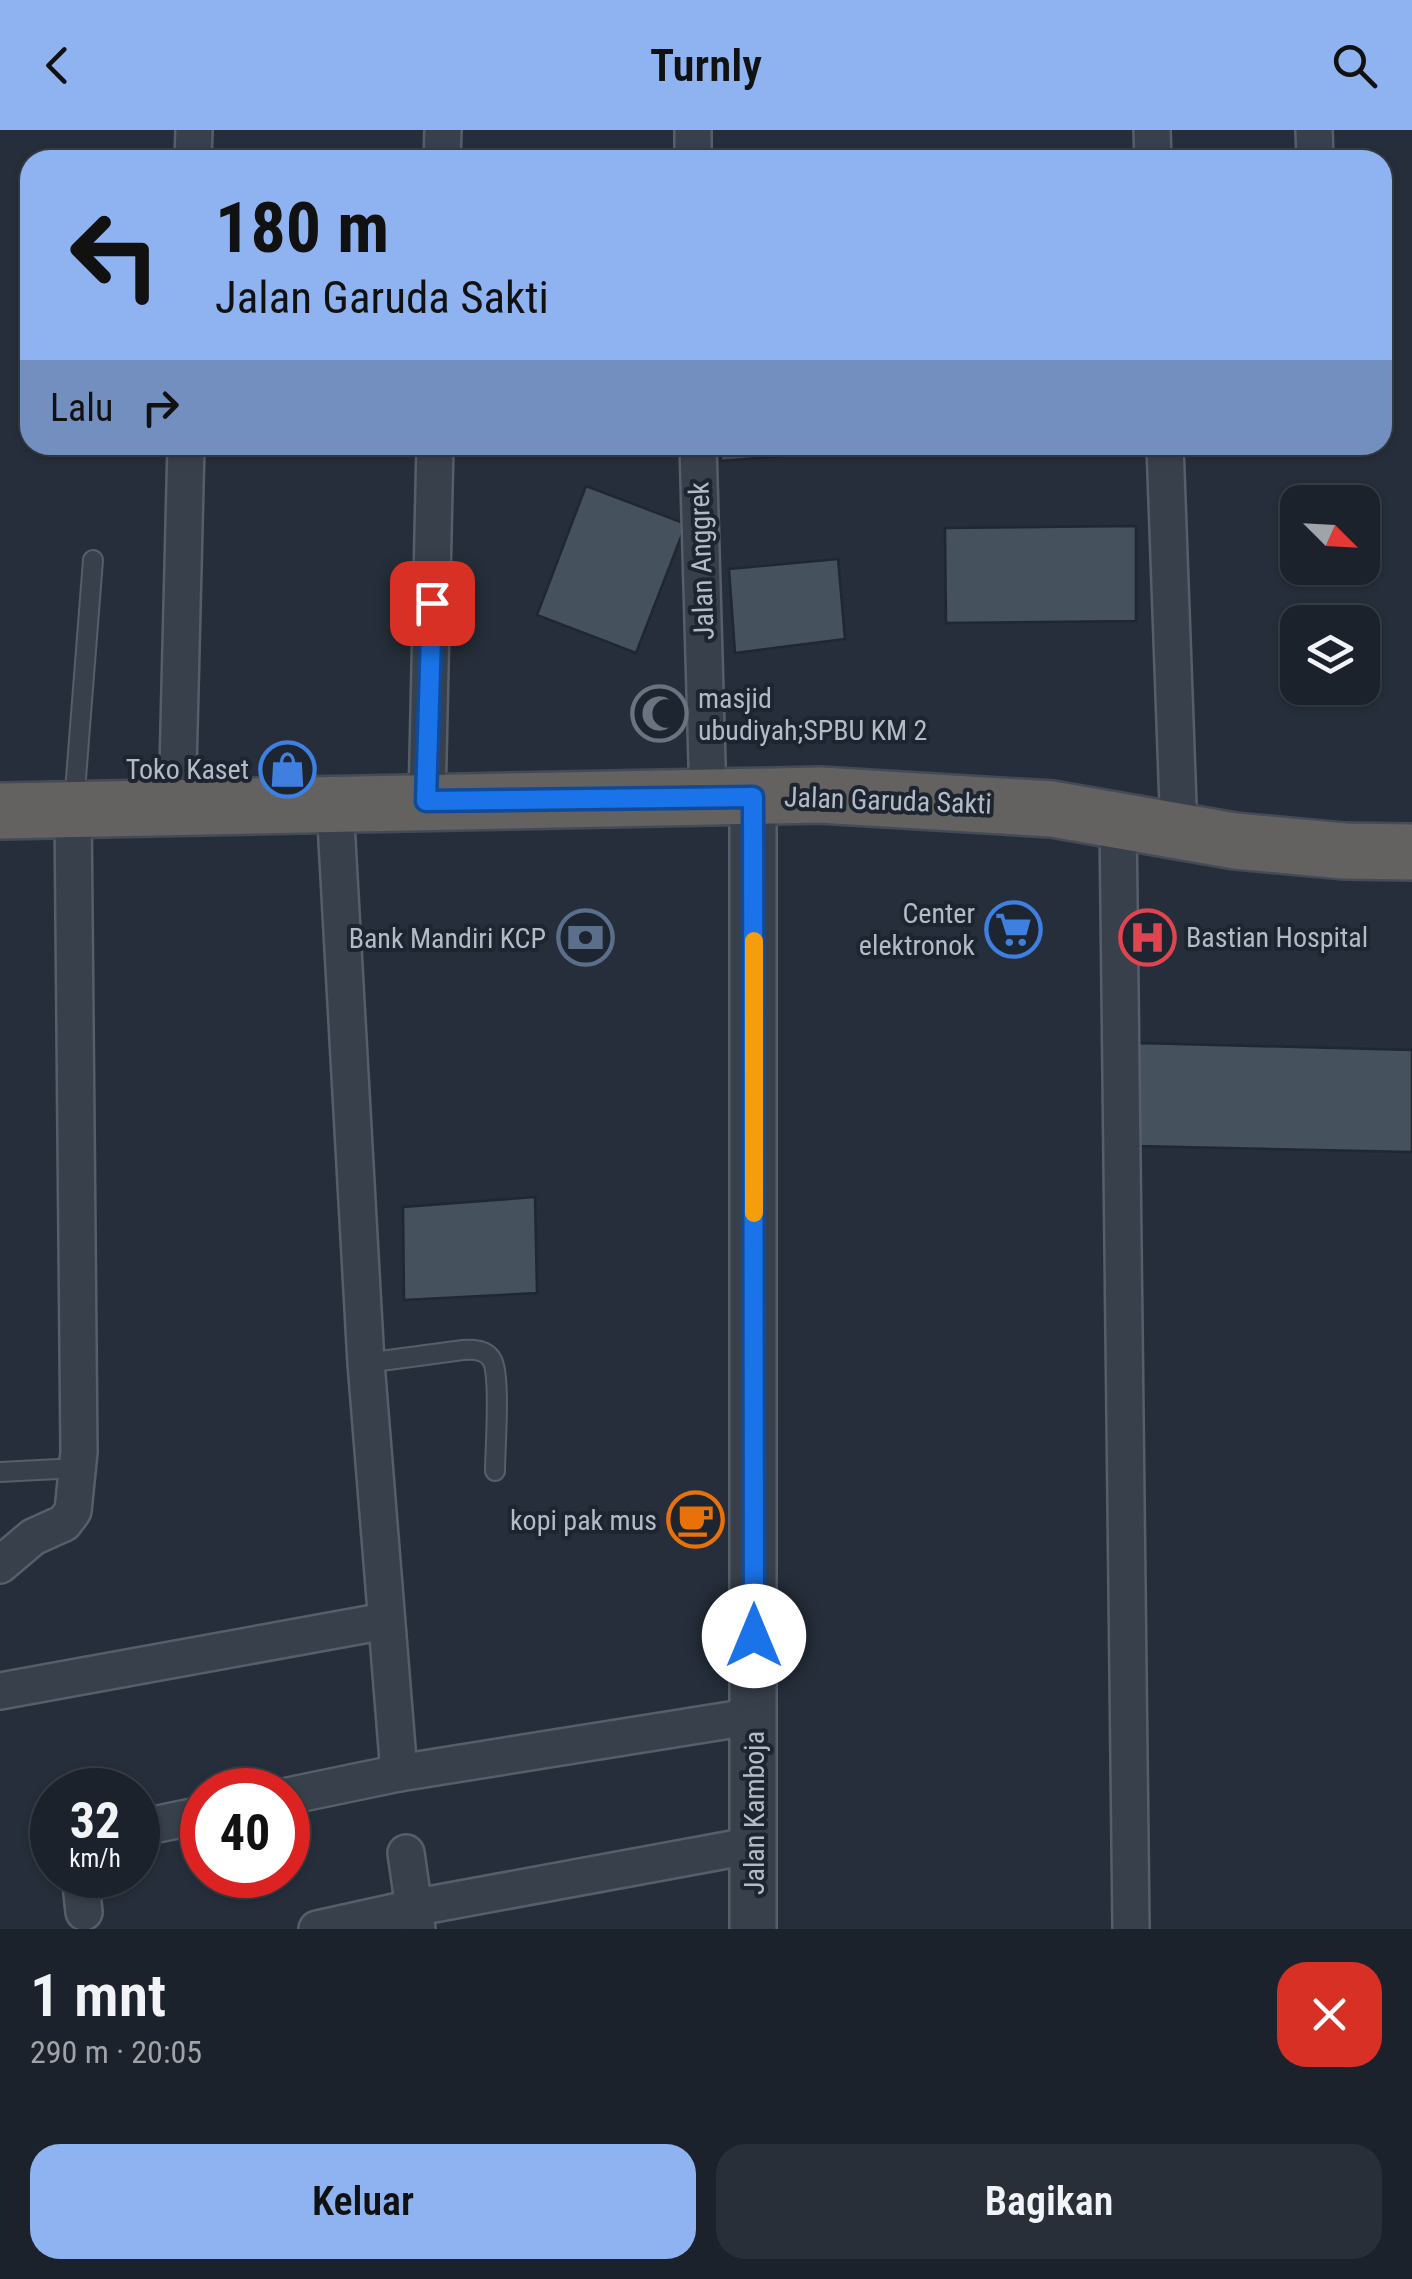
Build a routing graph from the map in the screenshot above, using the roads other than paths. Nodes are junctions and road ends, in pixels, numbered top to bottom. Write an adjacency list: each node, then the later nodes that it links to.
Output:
1 (186, 455): 9 (street)
2 (435, 455): 7 (street)
3 (699, 455): 6 (street, Jalan Anggrek)
4 (1165, 455): 13 (street)
5 (93, 560): 10 (lane)
6 (731, 797): 7 (highway, Jalan Garuda Sakti); 12 (highway, Jalan Garuda Sakti); 22 (street, Jalan Kamboja)
7 (426, 801): 8 (highway, Jalan Garuda Sakti)
8 (335, 805): 9 (highway, Jalan Garuda Sakti); 15 (street)
9 (177, 810): 10 (highway, Jalan Garuda Sakti)
10 (73, 811): 11 (highway, Jalan Garuda Sakti); 16 (street)
11 (0, 812)
12 (1118, 819): 13 (highway, Jalan Garuda Sakti); 32 (street)
13 (1179, 833): 14 (highway, Jalan Garuda Sakti)
14 (1412, 852)
15 (366, 1363): 17 (lane); 20 (street)
16 (78, 1468): 18 (lane); 19 (street)
17 (495, 1471)
18 (0, 1472)
19 (0, 1565)
20 (384, 1621): 21 (street); 23 (street)
21 (0, 1691)
22 (754, 1716): 23 (street); 25 (street, Jalan Kamboja)
23 (399, 1772): 24 (street)
24 (310, 1791)
25 (754, 1845): 29 (street); 31 (street, Jalan Kamboja)
26 (406, 1853): 29 (street)
27 (82, 1898): 28 (street)
28 (84, 1912)
29 (415, 1919): 30 (street)
30 (318, 1929)
31 (753, 1929)
32 (1131, 1929)

